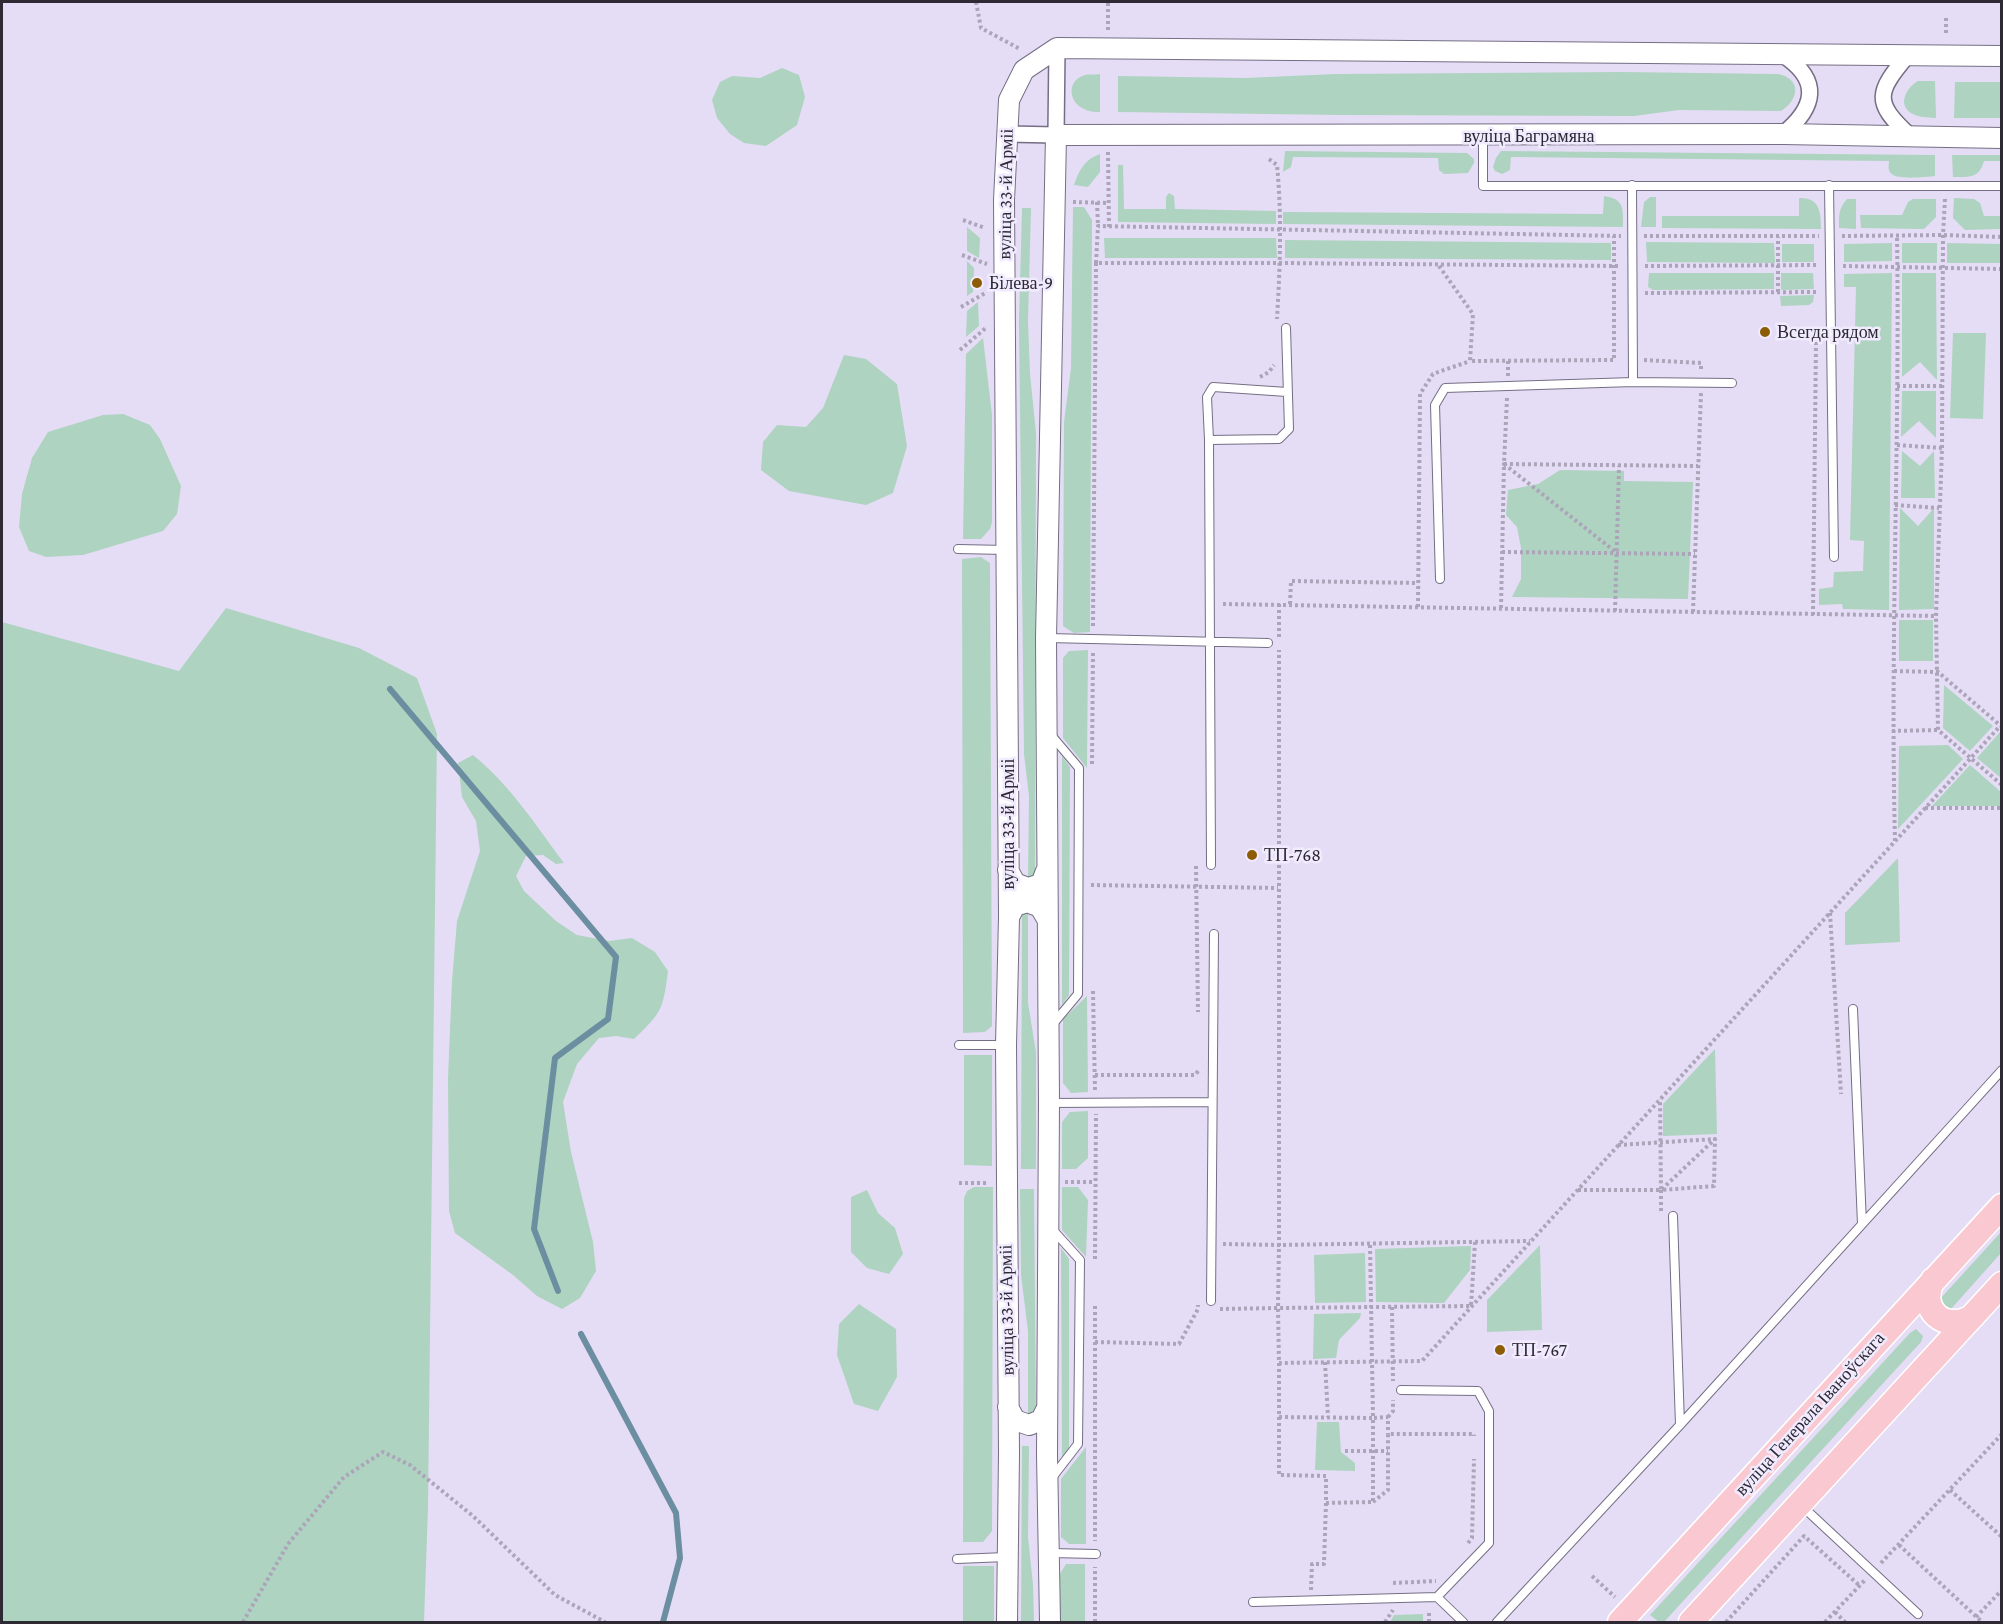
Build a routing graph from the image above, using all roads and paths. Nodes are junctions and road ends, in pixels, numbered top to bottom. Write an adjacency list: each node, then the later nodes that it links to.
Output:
1 (976, 2): 10 (path)
2 (1108, 3): 4 (path)
3 (1946, 18): 5 (path)
4 (1108, 31)
5 (1946, 36)
6 (1057, 48): 7 (street); 10 (street, вуліца 33-й Арміі); 13 (street)
7 (1782, 55): 8 (street); 12 (street)
8 (1907, 56): 9 (street); 14 (street)
9 (2001, 56)
10 (1038, 59): 11 (street, вуліца 33-й Арміі)
11 (1007, 134): 13 (street); 90 (street, вуліца 33-й Арміі)
12 (1783, 134): 14 (street, вуліца Баграмяна); 15 (street, вуліца Баграмяна)
13 (1056, 135): 15 (street, вуліца Баграмяна); 106 (street)
14 (1909, 135): 16 (street, вуліца Баграмяна)
15 (1483, 136): 18 (lane)
16 (2001, 138)
17 (1108, 151): 24 (path)
18 (1632, 185): 19 (lane); 31 (lane)
19 (1829, 185): 20 (lane); 33 (lane)
20 (2001, 186)
21 (1945, 199): 29 (path)
22 (1071, 202): 23 (path)
23 (1097, 202): 24 (path); 26 (path)
24 (1108, 203): 27 (path)
25 (963, 220): 28 (path)
26 (1098, 226): 27 (path); 43 (path)
27 (1109, 227): 30 (path)
28 (987, 229)
29 (1943, 235): 34 (path); 36 (path); 53 (path)
30 (1614, 236): 31 (path); 48 (path)
31 (1632, 236): 51 (lane)
32 (1816, 236): 33 (path); 35 (path); 38 (path)
33 (1830, 236): 34 (path); 47 (lane)
34 (1897, 236): 52 (path)
35 (1778, 237): 37 (path); 50 (path)
36 (2001, 237)
37 (1642, 246)
38 (1816, 246)
39 (987, 252): 44 (path)
40 (962, 255): 44 (path)
41 (1642, 256): 49 (path)
42 (1816, 256): 46 (path)
43 (1096, 263): 45 (path); 107 (path)
44 (987, 264): 55 (path)
45 (1439, 265): 48 (path); 73 (path)
46 (1816, 265): 47 (path); 50 (path); 56 (path)
47 (1830, 265): 52 (path); 94 (lane)
48 (1614, 266): 51 (path); 71 (path)
49 (1642, 266): 50 (path); 57 (path)
50 (1778, 266): 62 (path)
51 (1632, 267): 72 (lane)
52 (1897, 267): 53 (path); 78 (path)
53 (1943, 268): 54 (path); 79 (path)
54 (2001, 269)
55 (987, 273)
56 (1816, 274)
57 (1642, 275)
58 (987, 282): 61 (path)
59 (1816, 283): 63 (path)
60 (1642, 284): 62 (path)
61 (987, 292): 64 (path); 66 (path)
62 (1778, 292): 63 (path)
63 (1816, 292): 65 (path)
64 (987, 303)
65 (1816, 304)
66 (961, 307)
67 (987, 327): 70 (path)
68 (1286, 328): 80 (lane)
69 (1816, 328): 103 (path)
70 (960, 350)
71 (1614, 360): 72 (path); 73 (path)
72 (1633, 360): 74 (lane); 75 (path)
73 (1508, 361): 77 (path)
74 (1633, 382): 75 (lane); 77 (lane)
75 (1701, 382): 76 (lane); 86 (path)
76 (1732, 382)
77 (1508, 386): 84 (path); 95 (lane)
78 (1898, 386): 79 (path); 82 (path)
79 (1943, 386): 83 (path)
80 (1287, 392): 81 (lane); 81 (lane)
81 (1209, 440): 97 (lane)
82 (1897, 445): 83 (path); 87 (path)
83 (1941, 448): 88 (path)
84 (1504, 464): 85 (path); 91 (path); 92 (path)
85 (1619, 465): 86 (path); 92 (path)
86 (1698, 466): 93 (path)
87 (1895, 505): 88 (path); 104 (path)
88 (1939, 508): 105 (path)
89 (958, 549): 90 (lane)
90 (1007, 550): 126 (street, вуліца 33-й Арміі)
91 (1502, 552): 92 (path); 100 (path)
92 (1617, 553): 93 (path); 101 (path)
93 (1695, 554): 102 (path)
94 (1834, 557)
95 (1440, 579)
96 (1418, 583): 99 (path)
97 (1210, 604): 98 (path); 108 (lane)
98 (1279, 604): 99 (path); 129 (path)
99 (1290, 604): 100 (path)
100 (1500, 608): 101 (path)
101 (1615, 611): 102 (path)
102 (1693, 612): 103 (path)
103 (1814, 615): 104 (path)
104 (1894, 615): 105 (path); 112 (path)
105 (1936, 616): 113 (path)
106 (1046, 638): 107 (lane); 115 (street)
107 (1092, 640): 108 (lane); 110 (path)
108 (1210, 642): 109 (lane); 125 (lane)
109 (1268, 643)
110 (1093, 652): 111 (path); 119 (path)
111 (1103, 652)
112 (1894, 670): 113 (path); 117 (path)
113 (1938, 672): 114 (path); 116 (path)
114 (2001, 726): 118 (path)
115 (1047, 729): 127 (street); 138 (lane)
116 (1938, 730): 117 (path); 118 (path)
117 (1892, 731): 123 (path)
118 (1971, 758): 120 (path); 121 (path)
119 (1092, 768)
120 (2001, 785)
121 (1925, 808): 122 (path); 123 (path)
122 (2001, 808)
123 (1895, 841): 131 (path)
124 (1196, 864): 128 (path)
125 (1211, 865)
126 (1008, 870): 127 (street); 132 (street, вуліца 33-й Арміі)
127 (1046, 871): 133 (street)
128 (1196, 887): 129 (path); 130 (path); 137 (path)
129 (1278, 888): 168 (path)
130 (1091, 896)
131 (1830, 912): 144 (path); 145 (path)
132 (1009, 917): 133 (street); 140 (street, вуліца 33-й Арміі)
133 (1047, 920): 138 (street)
134 (1214, 934): 147 (lane)
135 (1093, 980): 143 (path)
136 (1853, 1009): 163 (lane)
137 (1198, 1014)
138 (1048, 1030): 146 (street)
139 (959, 1045): 140 (lane)
140 (1006, 1045): 189 (street, вуліца 33-й Арміі)
141 (1199, 1060): 143 (path)
142 (2001, 1070): 163 (lane)
143 (1095, 1075): 148 (path)
144 (1841, 1097)
145 (1660, 1099): 151 (path); 152 (path)
146 (1048, 1102): 148 (lane); 162 (street)
147 (1212, 1102): 148 (lane); 166 (lane)
148 (1096, 1108): 149 (path); 154 (path)
149 (1107, 1113)
150 (1716, 1139): 151 (path); 158 (path); 158 (path)
151 (1660, 1142): 152 (path); 158 (path)
152 (1618, 1145): 157 (path)
153 (1063, 1182): 154 (path)
154 (1095, 1182): 169 (path)
155 (959, 1183): 156 (path)
156 (992, 1183)
157 (1577, 1190): 158 (path); 164 (path)
158 (1660, 1190): 160 (path)
159 (2001, 1206): 170 (main road, вуліца Генерала Іваноўскага)
160 (1661, 1214)
161 (1673, 1216): 195 (lane)
162 (1048, 1224): 190 (street); 205 (lane)
163 (1862, 1224): 195 (lane)
164 (1531, 1241): 165 (path); 175 (path)
165 (1474, 1242): 167 (path); 175 (path)
166 (1212, 1244): 168 (path); 174 (lane)
167 (1370, 1244): 168 (path); 176 (path)
168 (1279, 1245): 178 (path)
169 (1095, 1262)
170 (1933, 1280): 180 (main road); 181 (main road, вуліца Генерала Іваноўскага)
171 (2001, 1284): 180 (main road)
172 (1095, 1296): 182 (path)
173 (1199, 1298): 179 (path)
174 (1211, 1301)
175 (1471, 1306): 177 (path); 186 (path)
176 (1372, 1307): 177 (path); 178 (path); 185 (path)
177 (1392, 1307): 186 (path)
178 (1278, 1308): 179 (path); 187 (path)
179 (1198, 1309): 182 (path)
180 (1972, 1316): 183 (main road)
181 (1895, 1321): 183 (main road); 241 (main road, вуліца Генерала Іваноўскага)
182 (1095, 1342): 214 (path)
183 (1935, 1358): 209 (main road)
184 (1325, 1362): 185 (path); 187 (path); 192 (path)
185 (1372, 1362): 186 (path); 194 (path)
186 (1393, 1362): 193 (path)
187 (1279, 1363): 191 (path)
188 (1401, 1390): 225 (lane)
189 (1008, 1407): 190 (street); 202 (street, вуліца 33-й Арміі)
190 (1047, 1408): 203 (street)
191 (1279, 1417): 192 (path); 208 (path)
192 (1328, 1417): 194 (path)
193 (1388, 1417): 194 (path); 196 (path)
194 (1373, 1418): 200 (path)
195 (1680, 1425): 240 (lane)
196 (1388, 1434): 198 (path); 201 (path)
197 (2001, 1434): 206 (path)
198 (1474, 1446)
199 (1345, 1451): 200 (path)
200 (1373, 1451): 201 (path); 207 (path)
201 (1388, 1451): 207 (path)
202 (1009, 1453): 203 (street); 215 (street, вуліца 33-й Арміі)
203 (1047, 1455): 205 (street)
204 (1474, 1457): 212 (path)
205 (1049, 1482): 213 (street)
206 (1950, 1490): 210 (path); 211 (path)
207 (1373, 1502): 208 (path)
208 (1326, 1503): 223 (path)
209 (1801, 1505): 217 (lane); 242 (main road)
210 (2001, 1537)
211 (1899, 1545): 217 (path); 232 (path)
212 (1465, 1547)
213 (1050, 1552): 214 (lane); 236 (street)
214 (1095, 1554): 237 (path)
215 (1006, 1557): 216 (lane); 235 (street, вуліца 33-й Арміі)
216 (957, 1559)
217 (1873, 1572): 222 (path); 231 (lane)
218 (1593, 1576): 226 (path)
219 (1438, 1581): 220 (path)
220 (1392, 1583)
221 (1323, 1586): 223 (path)
222 (1860, 1586): 230 (path); 243 (path)
223 (1311, 1587): 227 (path)
224 (2001, 1590): 232 (path)
225 (1437, 1597): 227 (lane); 239 (lane)
226 (1615, 1597)
227 (1311, 1601): 228 (lane)
228 (1253, 1602)
229 (1429, 1610): 238 (path)
230 (1835, 1612): 244 (path); 245 (path)
231 (1918, 1614)
232 (1976, 1617): 246 (path)
233 (243, 1623): 234 (path)
234 (605, 1623)
235 (1007, 1623)
236 (1050, 1623)
237 (1095, 1623)
238 (1429, 1623)
239 (1463, 1623)
240 (1497, 1623)
241 (1620, 1623)
242 (1691, 1623)
243 (1726, 1623)
244 (1825, 1623)
245 (1845, 1623)
246 (1982, 1623)

